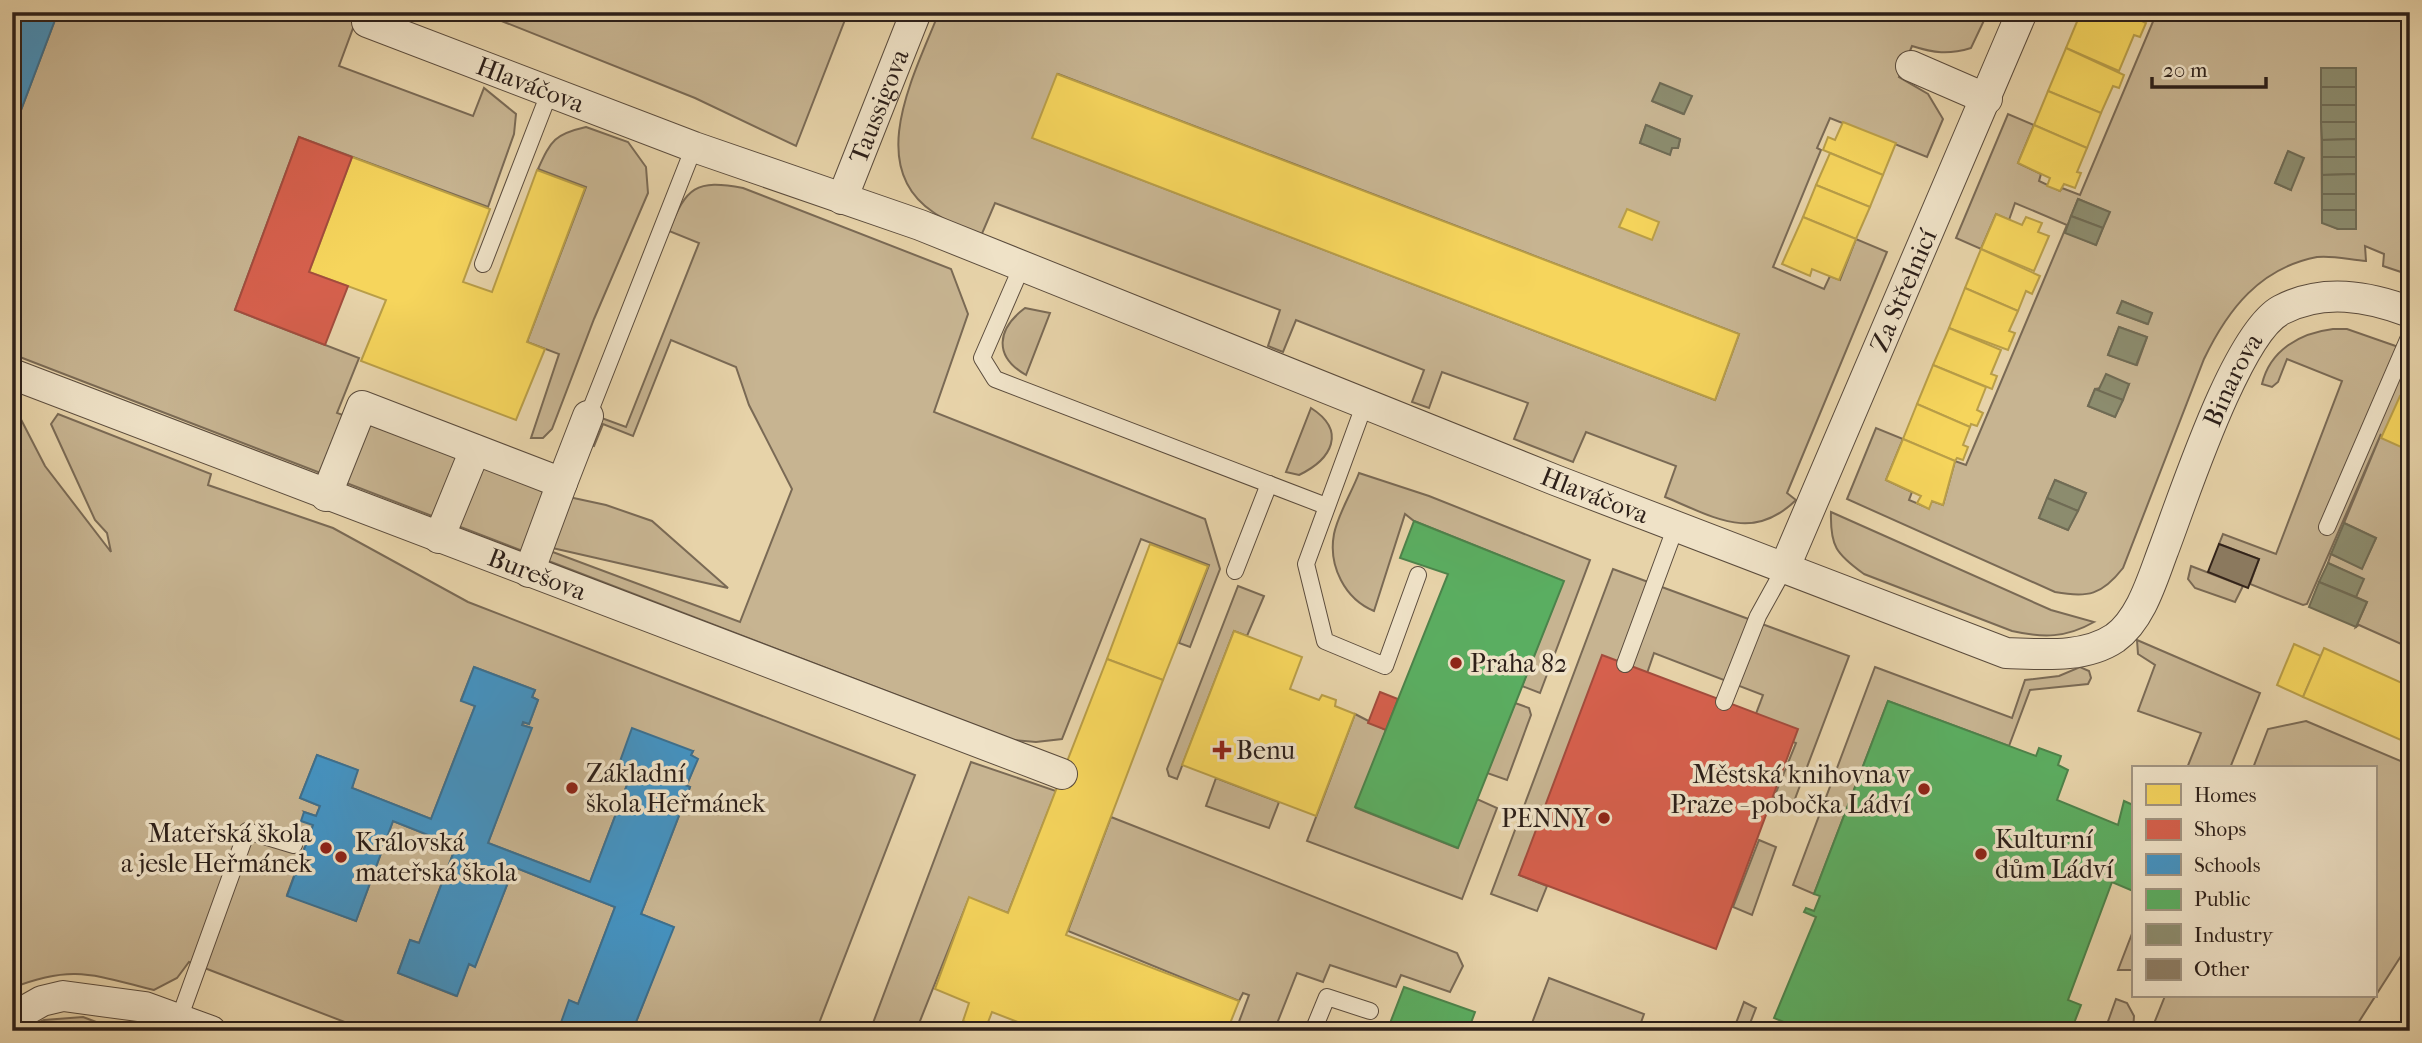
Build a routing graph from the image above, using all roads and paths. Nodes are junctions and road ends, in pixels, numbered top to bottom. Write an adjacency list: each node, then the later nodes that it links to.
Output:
1 (916, 12): 8 (street, Taussigova)
2 (2022, 12): 6 (street, Za Střelnicí)
3 (367, 22): 5 (street, Hlaváčova)
4 (1911, 66): 6 (street)
5 (550, 91): 7 (street, Hlaváčova); 9 (lane)
6 (1987, 99): 24 (street, Za Střelnicí)
7 (694, 147): 8 (street, Hlaváčova); 15 (lane)
8 (842, 199): 10 (street, Hlaváčova)
9 (482, 264)
10 (1022, 266): 14 (street, Hlaváčova); 18 (lane)
11 (2410, 312): 28 (street, Binarova)
12 (2410, 335): 22 (lane)
13 (12, 374): 19 (street, Burešova)
14 (1365, 403): 20 (lane); 21 (street, Hlaváčova)
15 (588, 416): 17 (street)
16 (475, 450): 17 (street); 19 (street); 23 (street)
17 (562, 483): 26 (street)
18 (1269, 484): 20 (lane); 25 (lane)
19 (326, 496): 23 (street, Burešova)
20 (1326, 506): 27 (lane)
21 (1676, 526): 24 (street, Hlaváčova); 29 (lane)
22 (2327, 527)
23 (439, 538): 26 (street, Burešova)
24 (1784, 569): 28 (street, Hlaváčova); 30 (lane)
25 (1235, 571)
26 (529, 572): 31 (street, Burešova)
27 (1418, 575)
28 (2151, 584)
29 (1625, 664)
30 (1724, 702)
31 (1062, 774)
32 (294, 845): 35 (lane)
33 (1370, 1011): 37 (lane)
34 (12, 1018): 35 (street)
35 (179, 1018): 36 (street)
36 (211, 1031)
37 (1313, 1031)

